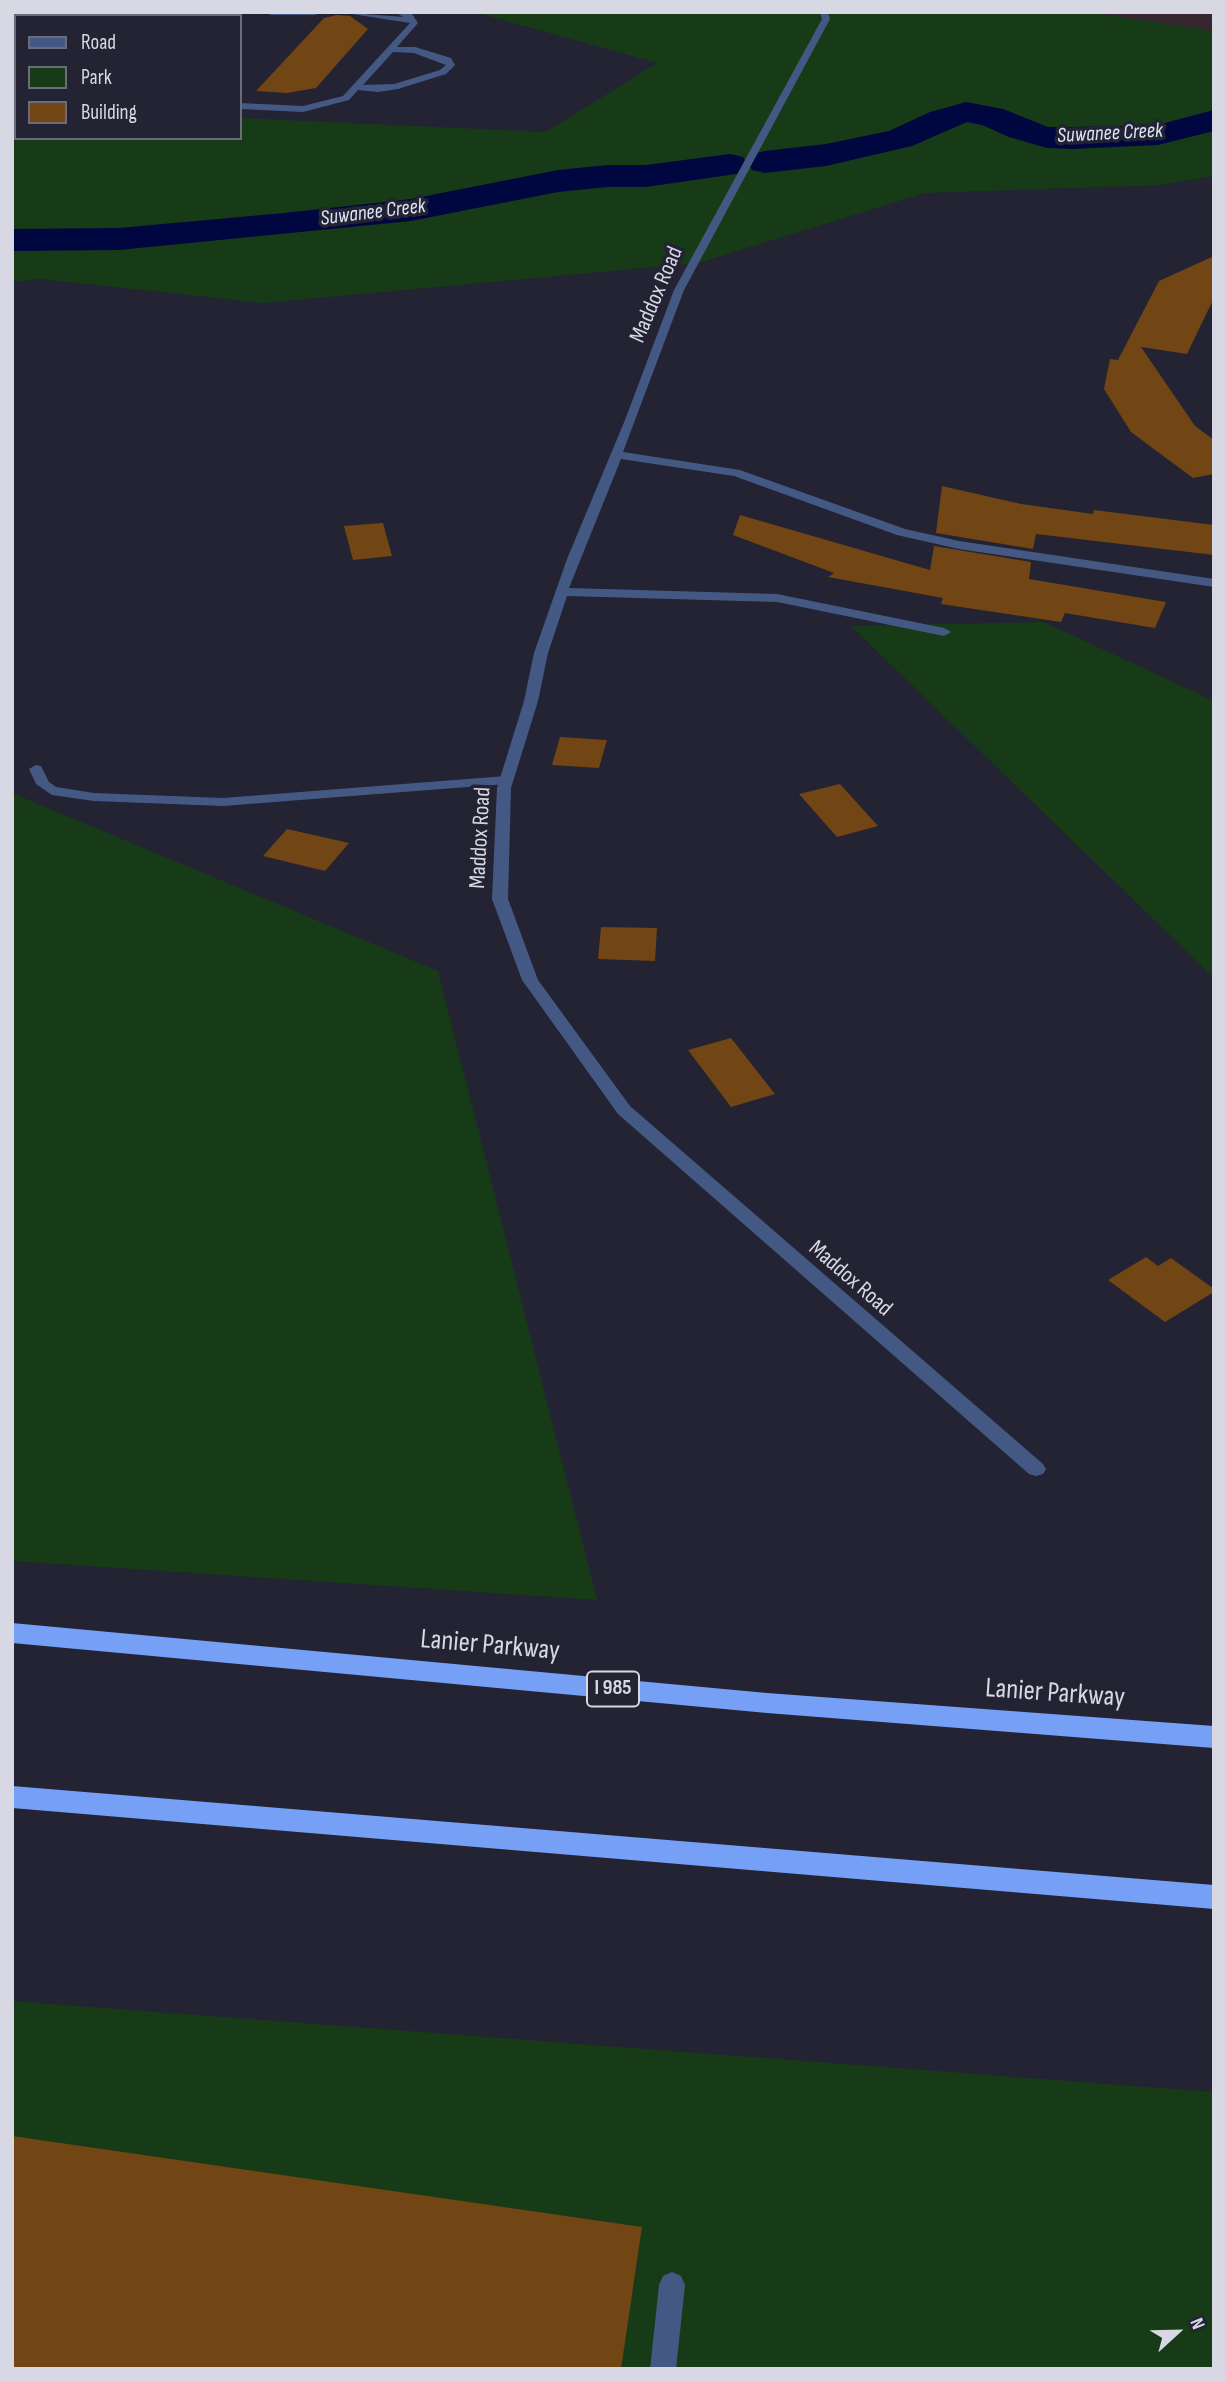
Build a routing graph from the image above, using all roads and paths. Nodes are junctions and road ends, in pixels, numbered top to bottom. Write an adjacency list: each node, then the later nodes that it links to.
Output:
1 (271, 12): 2 (street)
2 (315, 12)
3 (343, 12): 6 (street)
4 (399, 12): 6 (street)
5 (824, 12): 10 (street, Maddox Road)
6 (412, 21): 7 (street)
7 (391, 49): 8 (street); 8 (street)
8 (356, 87): 9 (street)
9 (242, 106)
10 (617, 455): 11 (street); 12 (street, Maddox Road)
11 (1214, 583)
12 (562, 592): 13 (street); 15 (street, Maddox Road)
13 (944, 632)
14 (36, 769): 15 (street)
15 (506, 780): 16 (street, Maddox Road)
16 (1036, 1469)
17 (12, 1633): 18 (highway, Lanier Parkway / I 985)
18 (1214, 1737)
19 (12, 1797): 20 (highway)
20 (1214, 1898)
21 (672, 2285): 22 (street)
22 (663, 2369)

